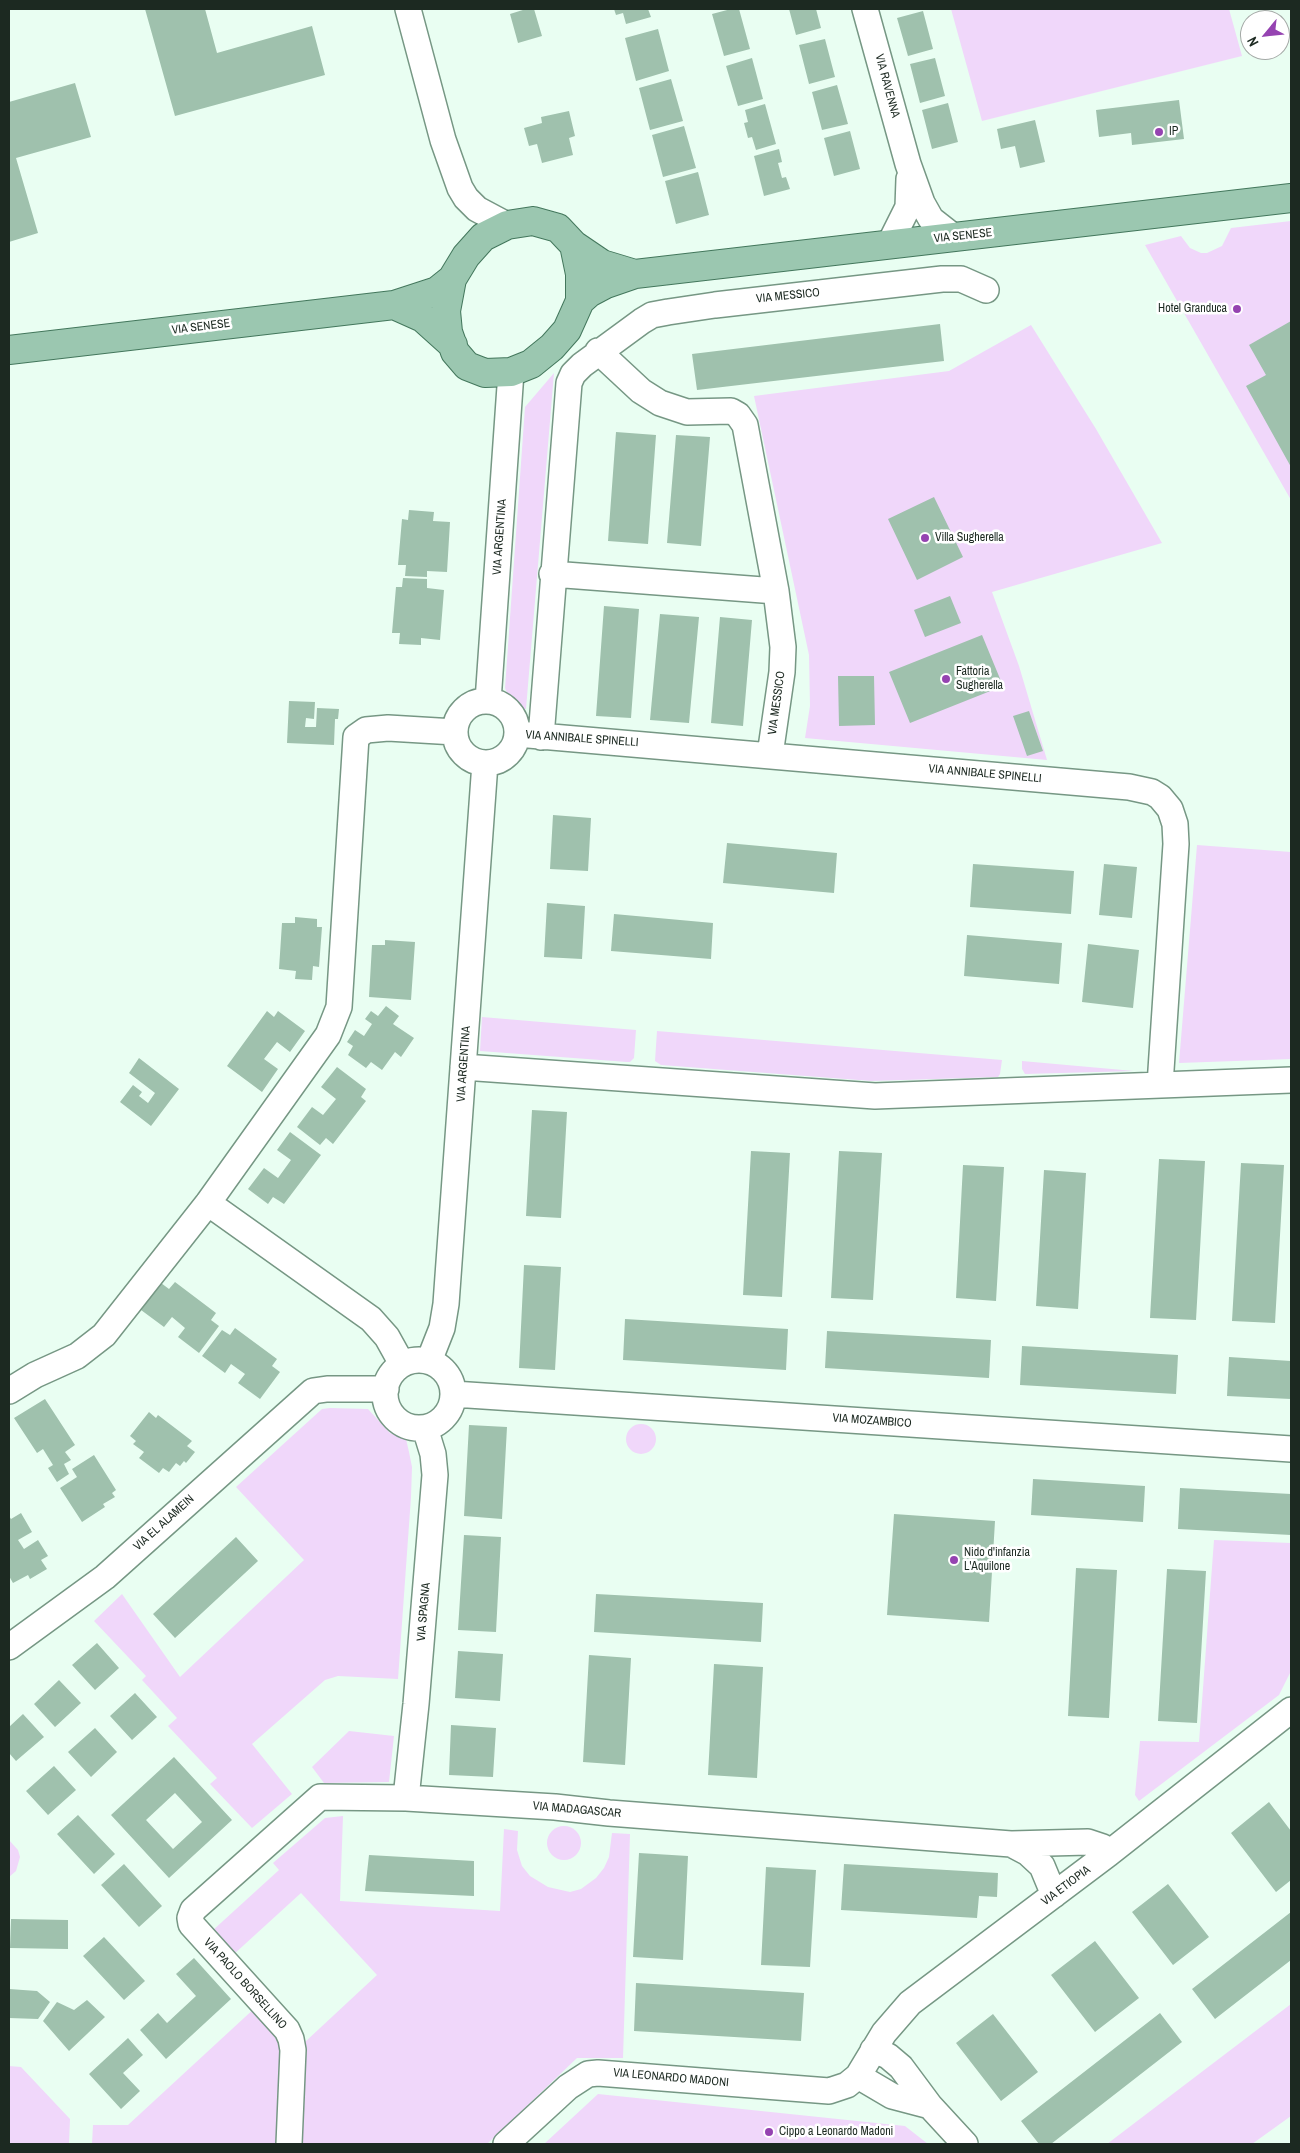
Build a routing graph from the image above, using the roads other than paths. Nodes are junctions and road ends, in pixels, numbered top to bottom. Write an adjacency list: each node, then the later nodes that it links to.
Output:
1 (408, 9): 4 (street)
2 (865, 9): 3 (street, VIA RAVENNA)
3 (908, 164): 7 (street, VIA RAVENNA); 9 (street, VIA RAVENNA)
4 (460, 188): 6 (street); 10 (street)
5 (1291, 198): 7 (main road, VIA SENESE)
6 (507, 225): 8 (main road); 10 (main road)
7 (954, 237): 9 (main road, VIA SENESE)
8 (574, 245): 11 (main road, VIA SENESE); 14 (main road)
9 (889, 245): 11 (main road, VIA SENESE)
10 (474, 246): 12 (main road)
11 (635, 274): 14 (main road, VIA SENESE)
12 (452, 279): 15 (main road, VIA SENESE); 16 (main road)
13 (986, 290): 18 (street, VIA MESSICO)
14 (580, 301): 19 (main road)
15 (394, 305): 16 (main road); 17 (main road, VIA SENESE)
16 (453, 345): 19 (main road)
17 (9, 350)
18 (598, 352): 20 (street, VIA MESSICO); 21 (street, VIA MESSICO)
19 (511, 372): 22 (street, VIA ARGENTINA)
20 (552, 574): 21 (street); 24 (street, VIA MESSICO)
21 (776, 591): 25 (street, VIA MESSICO)
22 (488, 701): 23 (street); 24 (street)
23 (455, 732): 26 (street); 30 (street)
24 (529, 735): 25 (street, VIA ANNIBALE SPINELLI); 26 (street)
25 (770, 755): 29 (street, VIA ANNIBALE SPINELLI)
26 (485, 763): 27 (street, VIA ARGENTINA)
27 (463, 1067): 29 (street); 31 (street, VIA ARGENTINA)
28 (1291, 1080): 29 (street)
29 (1160, 1085)
30 (208, 1203): 32 (street); 34 (street)
31 (429, 1361): 32 (street); 35 (street)
32 (402, 1364): 33 (street)
33 (386, 1388): 36 (street); 38 (street, VIA EL ALAMEIN)
34 (9, 1391)
35 (453, 1394): 36 (street); 37 (street, VIA MOZAMBICO)
36 (425, 1428): 40 (street, VIA SPAGNA)
37 (1291, 1449)
38 (9, 1647)
39 (1291, 1710): 42 (street, VIA ETIOPIA)
40 (406, 1798): 41 (street, VIA MADAGASCAR); 44 (street, VIA MADAGASCAR)
41 (1011, 1844): 42 (street, VIA MADAGASCAR); 43 (street, VIA MADAGASCAR)
42 (1108, 1854): 43 (street, VIA ETIOPIA)
43 (1054, 1895): 45 (street, VIA ETIOPIA)
44 (190, 1918): 48 (street, VIA PAOLO BORSELLINO)
45 (873, 2050): 46 (street, VIA ETIOPIA); 47 (street)
46 (858, 2076): 47 (street); 49 (street, VIA LEONARDO MADONI)
47 (930, 2106): 50 (street)
48 (289, 2144)
49 (506, 2144)
50 (965, 2144)

